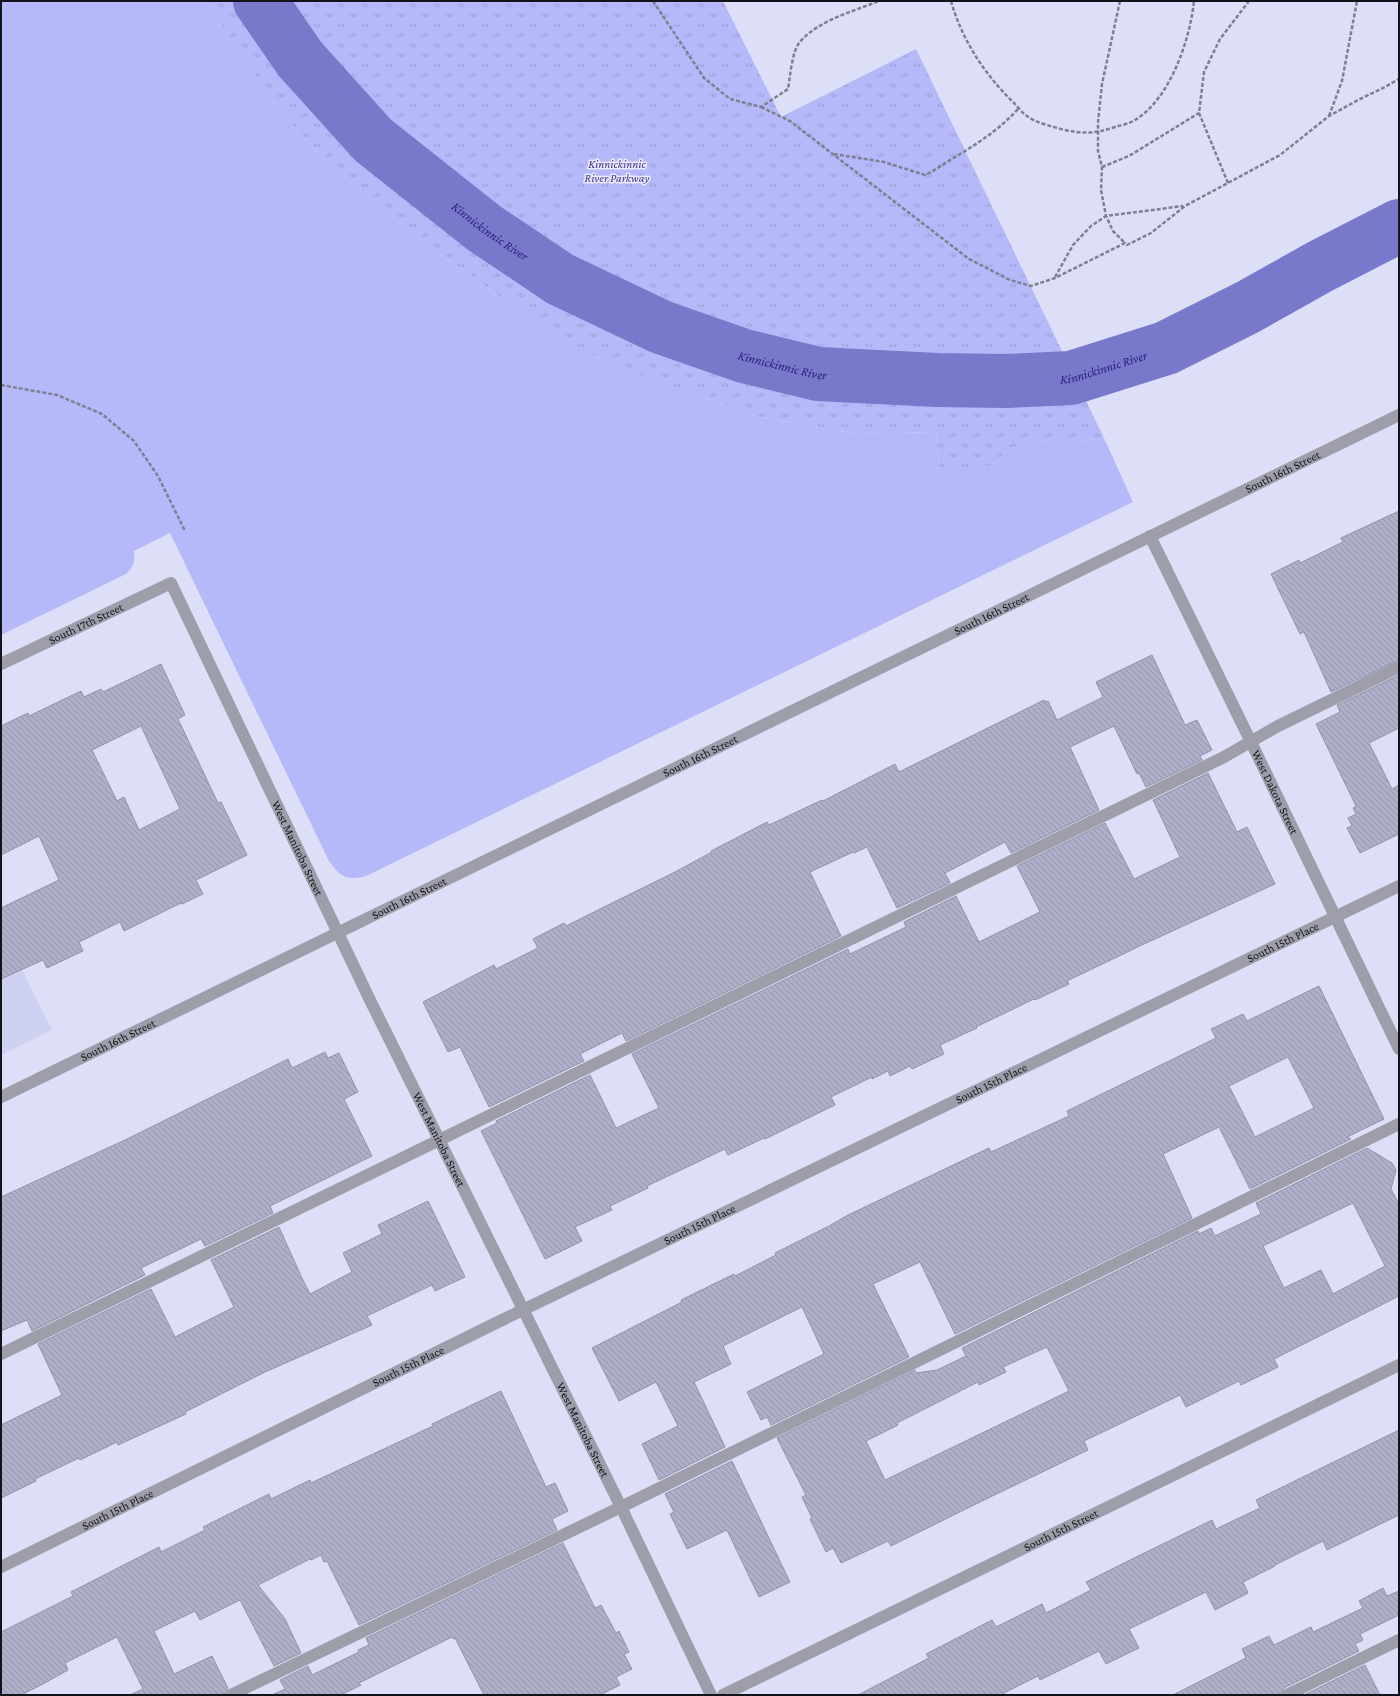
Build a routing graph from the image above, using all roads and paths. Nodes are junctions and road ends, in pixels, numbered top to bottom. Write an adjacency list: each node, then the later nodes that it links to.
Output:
1 (653, 1): 9 (path)
2 (879, 1): 9 (path)
3 (951, 1): 10 (path)
4 (1120, 1): 13 (path)
5 (1194, 1): 13 (path)
6 (1249, 1): 11 (path)
7 (1357, 1): 12 (path)
8 (1399, 78): 12 (path)
9 (761, 107): 14 (path)
10 (1019, 108): 13 (path); 14 (path)
11 (1199, 113): 15 (path); 16 (path)
12 (1329, 116): 16 (path)
13 (1098, 133): 15 (path)
14 (832, 153): 20 (path)
15 (1102, 167): 18 (path)
16 (1228, 183): 17 (path)
17 (1185, 206): 18 (path); 19 (path)
18 (1106, 216): 19 (path); 20 (path)
19 (1125, 243): 20 (path)
20 (1055, 278)
21 (1, 385): 23 (path)
22 (1399, 415): 24 (street, South 16th Street)
23 (185, 531)
24 (1150, 536): 28 (street, West Dakota Street); 31 (street, South 16th Street)
25 (171, 583): 26 (street, South 17th Street); 31 (street, West Manitoba Street)
26 (1, 664)
27 (1399, 667): 28 (street)
28 (1251, 742): 30 (street, West Dakota Street); 35 (street)
29 (1399, 886): 30 (street, South 15th Place)
30 (1335, 917): 32 (street, West Dakota Street); 36 (street, South 15th Place)
31 (339, 933): 33 (street, South 16th Street); 35 (street, West Manitoba Street)
32 (1399, 1048)
33 (1, 1097)
34 (1399, 1124): 39 (street)
35 (439, 1139): 36 (street, West Manitoba Street); 37 (street)
36 (523, 1310): 39 (street, West Manitoba Street); 40 (street, South 15th Place)
37 (1, 1354)
38 (1399, 1365): 44 (street, South 15th Street)
39 (621, 1507): 42 (street); 43 (street, West Manitoba Street)
40 (1, 1567)
41 (1399, 1640): 45 (street)
42 (231, 1695)
43 (711, 1695)
44 (723, 1695)
45 (1287, 1695)

